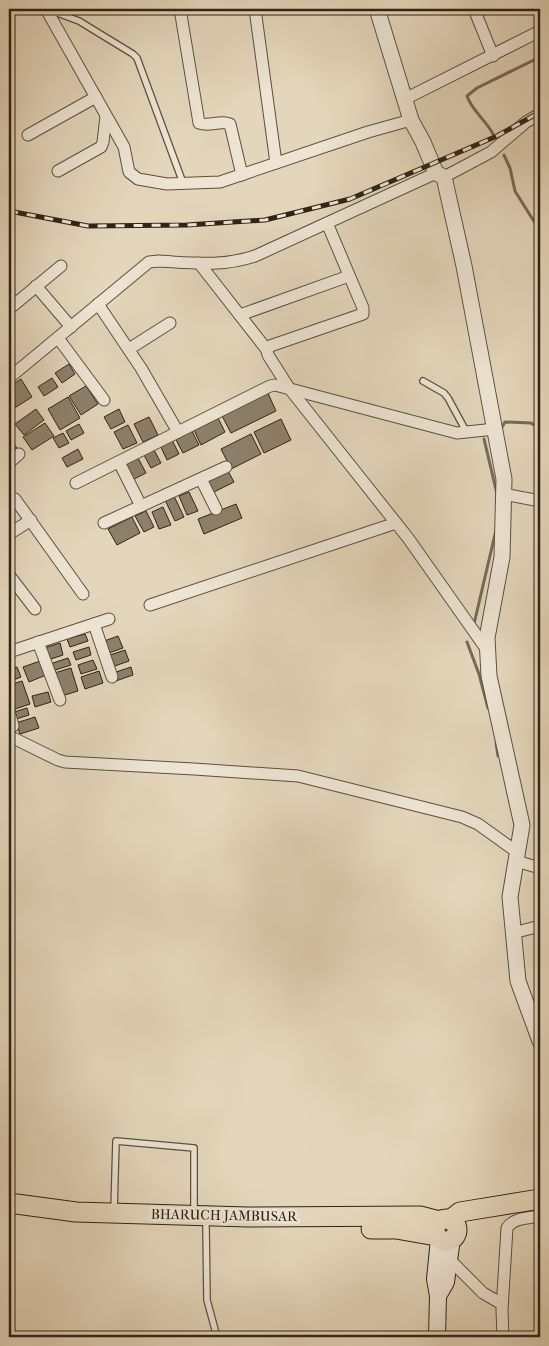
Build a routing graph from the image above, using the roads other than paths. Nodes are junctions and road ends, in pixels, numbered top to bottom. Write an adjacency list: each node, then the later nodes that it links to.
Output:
1 (46, 9): 8 (street); 18 (lane)
2 (180, 9): 16 (street)
3 (255, 9): 14 (street)
4 (377, 9): 9 (street)
5 (474, 9): 7 (street)
6 (540, 31): 7 (street)
7 (493, 56): 9 (street)
8 (96, 97): 11 (street); 13 (street)
9 (404, 99): 12 (street)
10 (540, 114): 17 (street)
11 (106, 116): 15 (street); 18 (street)
12 (411, 120): 14 (street); 17 (street)
13 (28, 135)
14 (276, 163): 16 (street)
15 (58, 171)
16 (242, 175): 18 (street)
17 (440, 175): 19 (street); 36 (street)
18 (184, 183)
19 (327, 223): 20 (street); 22 (street)
20 (199, 263): 24 (street); 26 (street)
21 (61, 266): 23 (street)
22 (349, 276): 26 (street); 31 (street)
23 (36, 286): 25 (street); 28 (street)
24 (98, 304): 28 (street); 30 (street)
25 (9, 309)
26 (240, 315): 31 (street)
27 (170, 323): 30 (street)
28 (71, 327): 29 (street)
29 (58, 338): 32 (street); 35 (street)
30 (129, 349): 37 (street)
31 (267, 350): 34 (street)
32 (9, 378)
33 (423, 381): 38 (lane)
34 (289, 388): 37 (street); 38 (street); 52 (street)
35 (104, 400)
36 (494, 429): 38 (street); 45 (street)
37 (178, 432): 40 (street)
38 (468, 433)
39 (19, 454): 41 (street)
40 (119, 462): 44 (street); 48 (street)
41 (9, 463)
42 (226, 467): 43 (street)
43 (201, 479): 48 (street); 49 (street)
44 (76, 483)
45 (503, 494): 47 (street); 61 (street)
46 (15, 499): 50 (street)
47 (540, 501)
48 (141, 506): 51 (street)
49 (216, 509)
50 (31, 520): 53 (street); 55 (street)
51 (104, 523)
52 (396, 523): 56 (street); 61 (street)
53 (9, 534)
54 (9, 575): 57 (street)
55 (83, 594)
56 (150, 605)
57 (35, 609)
58 (109, 619): 59 (street)
59 (94, 624): 60 (street); 63 (street)
60 (38, 642): 62 (street); 64 (street)
61 (487, 650): 67 (street)
62 (9, 652)
63 (112, 677)
64 (60, 700)
65 (9, 711): 66 (street)
66 (11, 731): 67 (street)
67 (517, 857): 68 (street); 70 (street)
68 (540, 868)
69 (540, 926): 70 (street)
70 (514, 933): 71 (street)
71 (540, 1041)
72 (540, 1199): 78 (main road)
73 (9, 1203): 74 (main road, BHARUCH JAMBUSAR)
74 (114, 1213): 77 (main road, BHARUCH JAMBUSAR); 77 (lane)
75 (9, 1216): 77 (main road, BHARUCH JAMBUSAR)
76 (540, 1216): 81 (street)
77 (200, 1221): 78 (main road, BHARUCH JAMBUSAR); 82 (lane)
78 (446, 1231): 79 (main road); 80 (main road)
79 (450, 1259): 80 (main road); 81 (street)
80 (438, 1296): 83 (main road)
81 (502, 1304): 84 (street)
82 (216, 1337)
83 (437, 1337)
84 (503, 1337)

